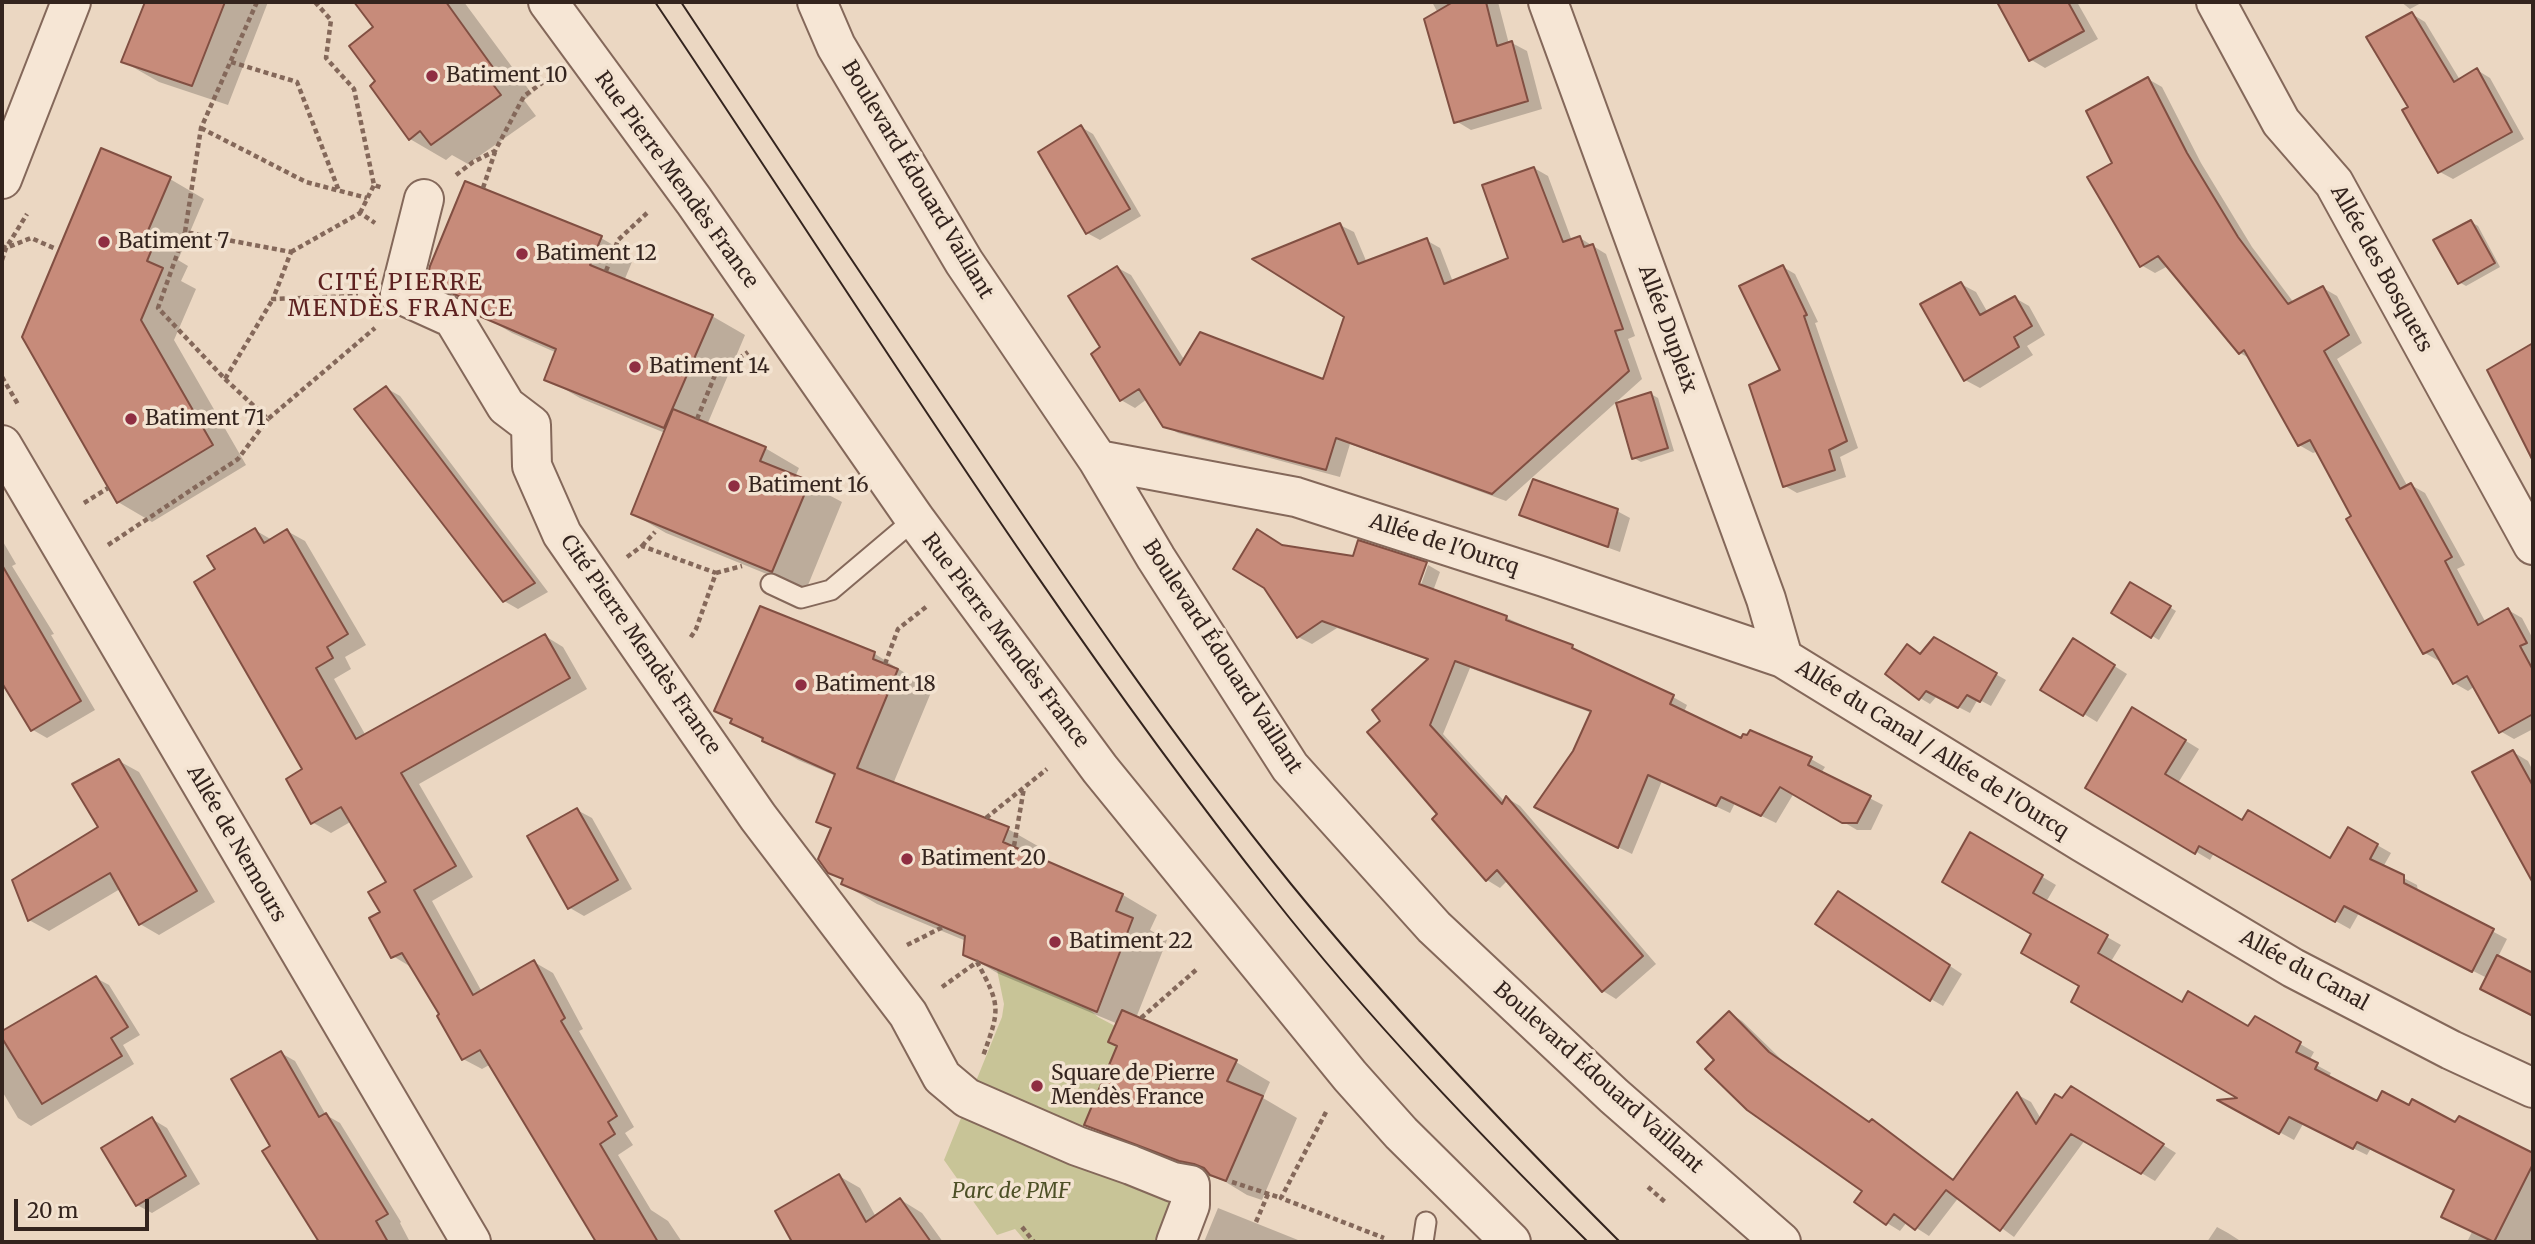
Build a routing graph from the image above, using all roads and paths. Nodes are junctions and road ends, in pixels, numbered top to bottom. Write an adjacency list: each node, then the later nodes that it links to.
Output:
1 (71, 2): 12 (street)
2 (257, 2): 8 (path)
3 (315, 2): 13 (path)
4 (548, 2): 34 (street, Rue Pierre Mendès France)
5 (817, 2): 33 (street, Boulevard Édouard Vaillant)
6 (1548, 2): 43 (street, Allée Dupleix)
7 (2216, 2): 36 (street, Allée des Bosquets)
8 (231, 62): 10 (path); 15 (path)
9 (549, 78): 11 (path)
10 (201, 128): 15 (path); 20 (path)
11 (495, 151): 14 (path); 17 (path)
12 (2, 179)
13 (374, 185): 16 (path); 17 (path)
14 (483, 188)
15 (339, 191): 16 (path)
16 (367, 198): 18 (path)
17 (424, 199): 23 (street)
18 (360, 213): 23 (path); 24 (path)
19 (648, 213): 25 (path)
20 (185, 232): 24 (path); 29 (path)
21 (2, 246): 22 (path)
22 (57, 249)
23 (410, 249): 26 (street)
24 (291, 252): 27 (path)
25 (606, 271)
26 (400, 294): 27 (path); 30 (path); 39 (street, Cité Pierre Mendès France)
27 (273, 299): 29 (path)
28 (748, 351): 31 (path)
29 (225, 379): 30 (path)
30 (268, 419): 38 (path)
31 (697, 419)
32 (2, 445): 64 (street, Allée de Nemours)
33 (1098, 460): 43 (street, Allée de l'Ourcq); 68 (street, Boulevard Édouard Vaillant)
34 (915, 519): 40 (lane); 45 (street, Rue Pierre Mendès France)
35 (654, 531): 37 (path)
36 (2533, 545)
37 (642, 547): 39 (path); 42 (path)
38 (102, 549)
39 (594, 580): 42 (street, Cité Pierre Mendès France)
40 (771, 584)
41 (928, 606): 44 (path)
42 (644, 652): 51 (street, Cité Pierre Mendès France)
43 (1783, 658): 48 (street, Allée du Canal / Allée de l'Ourcq)
44 (885, 664)
45 (1082, 745): 46 (path); 62 (street, Rue Pierre Mendès France)
46 (1024, 788): 47 (path); 49 (path)
47 (986, 818)
48 (2082, 842): 53 (street, Allée du Canal)
49 (1014, 846)
50 (1196, 970): 52 (path)
51 (908, 1014): 54 (street, Cité Pierre Mendès France); 54 (path)
52 (1141, 1018)
53 (2533, 1088)
54 (967, 1098): 66 (street)
55 (1326, 1112): 58 (path)
56 (1229, 1181): 57 (path)
57 (1268, 1194): 58 (path); 59 (path)
58 (1281, 1198): 63 (path)
59 (1256, 1222)
60 (1426, 1222): 67 (lane)
61 (1022, 1227): 65 (path)
62 (1496, 1237)
63 (1384, 1238)
64 (471, 1242)
65 (1034, 1242)
66 (1176, 1242)
67 (1423, 1242)
68 (1782, 1242)

